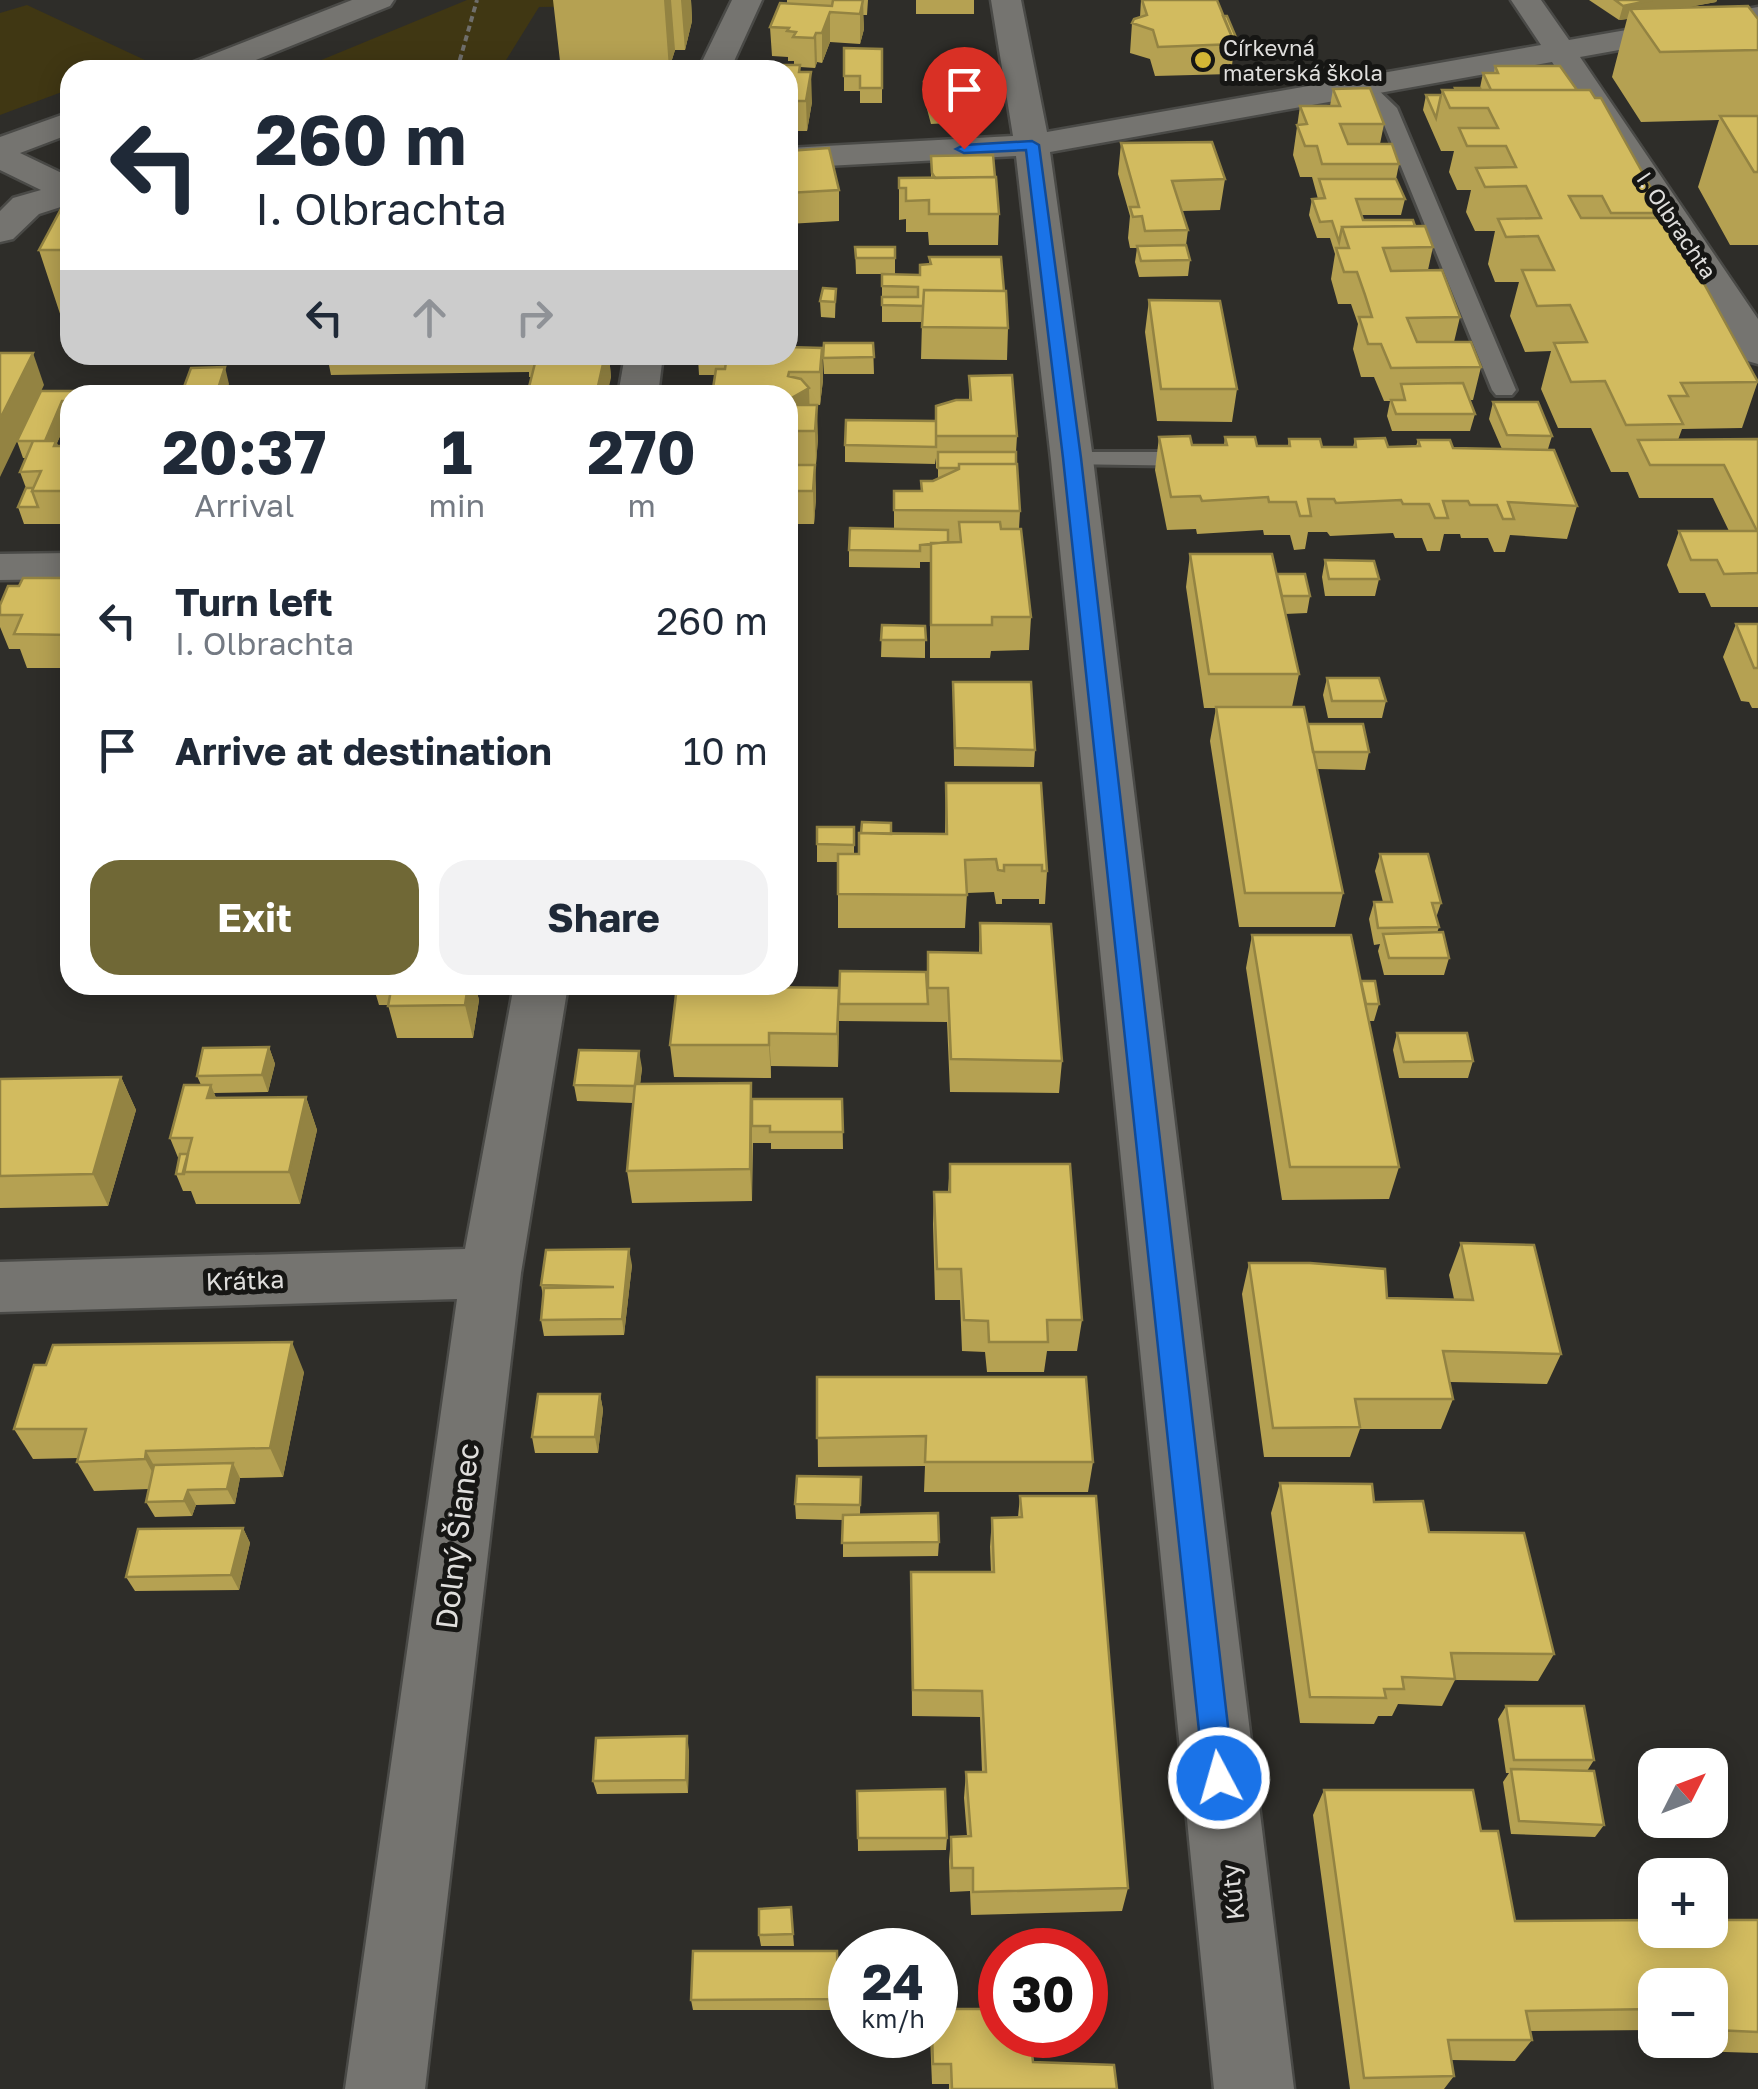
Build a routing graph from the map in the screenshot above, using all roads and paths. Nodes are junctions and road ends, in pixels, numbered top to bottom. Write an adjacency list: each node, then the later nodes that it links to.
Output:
1 (379, 0): 8 (street)
2 (477, 0): 9 (path)
3 (747, 0): 10 (street)
4 (1006, 0): 13 (street)
5 (1526, 0): 7 (street, I. Olbrachta)
6 (1758, 16): 7 (street)
7 (1559, 52): 11 (street); 19 (street, I. Olbrachta)
8 (227, 60)
9 (459, 60)
10 (719, 60)
11 (1364, 86): 13 (street); 20 (lane)
12 (60, 126): 14 (street)
13 (1032, 145): 15 (street); 21 (street, Kúty)
14 (0, 152): 16 (street)
15 (798, 157)
16 (60, 187)
17 (60, 197): 18 (street)
18 (13, 219)
19 (1758, 352)
20 (1504, 390)
21 (1072, 458): 22 (lane); 29 (street, Kúty)
22 (1218, 460)
23 (60, 566): 24 (street)
24 (0, 567)
25 (539, 995): 26 (street, Dolný Šianec)
26 (491, 1273): 27 (street, Krátka); 28 (street, Dolný Šianec)
27 (0, 1287)
28 (385, 2089)
29 (1254, 2089)

